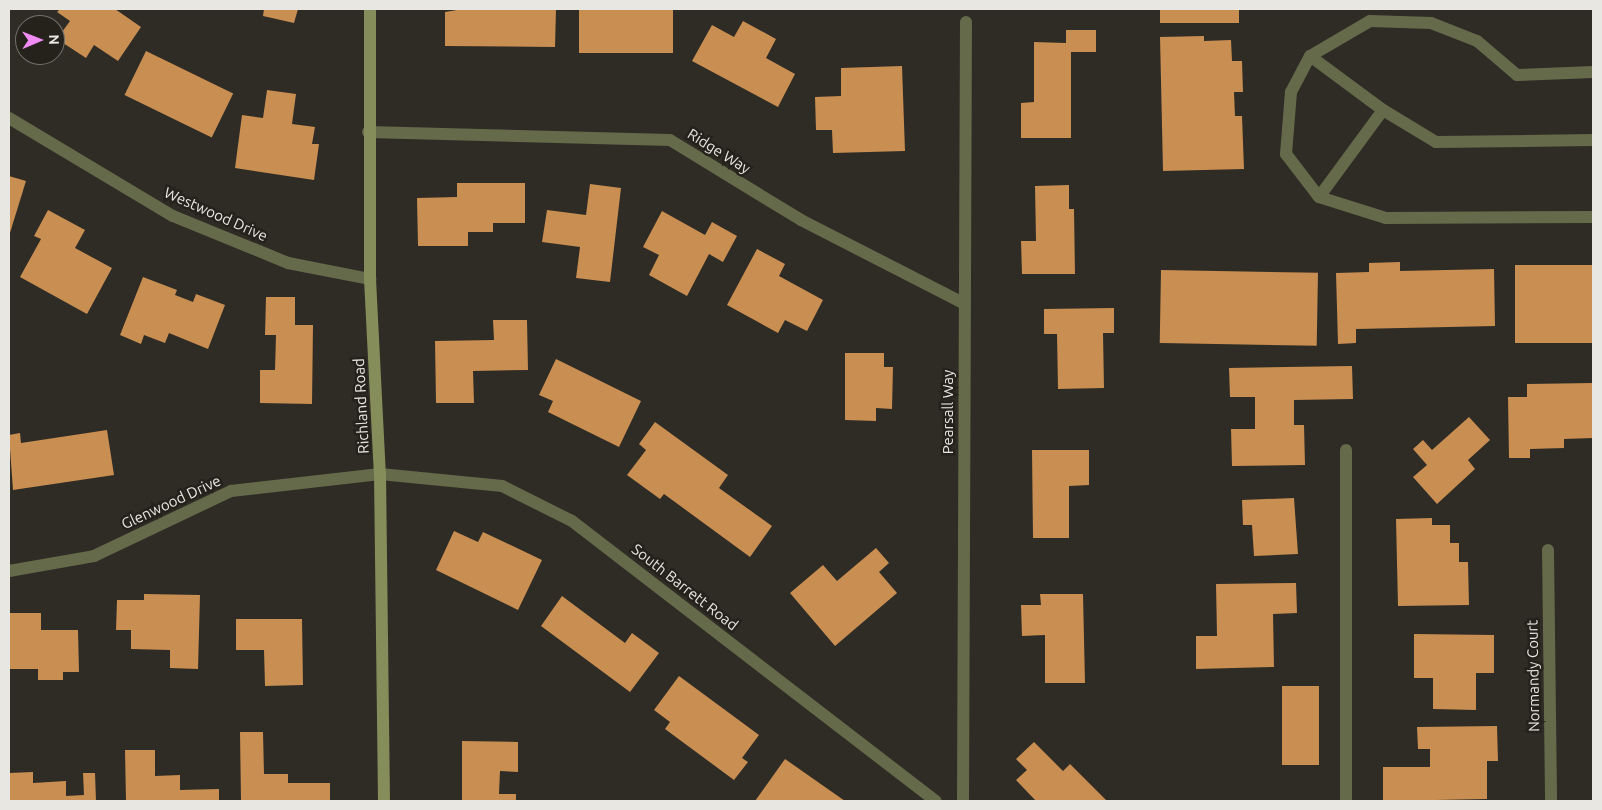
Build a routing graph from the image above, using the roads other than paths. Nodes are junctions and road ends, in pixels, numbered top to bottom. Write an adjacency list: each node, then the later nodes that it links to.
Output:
1 (370, 9): 7 (street, Richland Road)
2 (966, 22): 12 (street, Pearsall Way)
3 (1310, 56): 4 (street); 5 (street); 9 (street)
4 (1593, 72)
5 (1383, 110): 8 (street); 9 (street)
6 (9, 118): 11 (street, Westwood Drive)
7 (368, 132): 11 (street, Richland Road); 12 (street, Ridge Way)
8 (1593, 140)
9 (1319, 198): 10 (street)
10 (1593, 217)
11 (370, 279): 14 (street, Richland Road)
12 (964, 304): 19 (street, Pearsall Way)
13 (1346, 450): 20 (street)
14 (380, 474): 16 (street, Glenwood Drive); 17 (street, Richland Road); 18 (street, South Barrett Road)
15 (1548, 550): 21 (street, Normandy Court)
16 (9, 570)
17 (384, 801)
18 (936, 801)
19 (963, 801)
20 (1346, 801)
21 (1551, 801)

